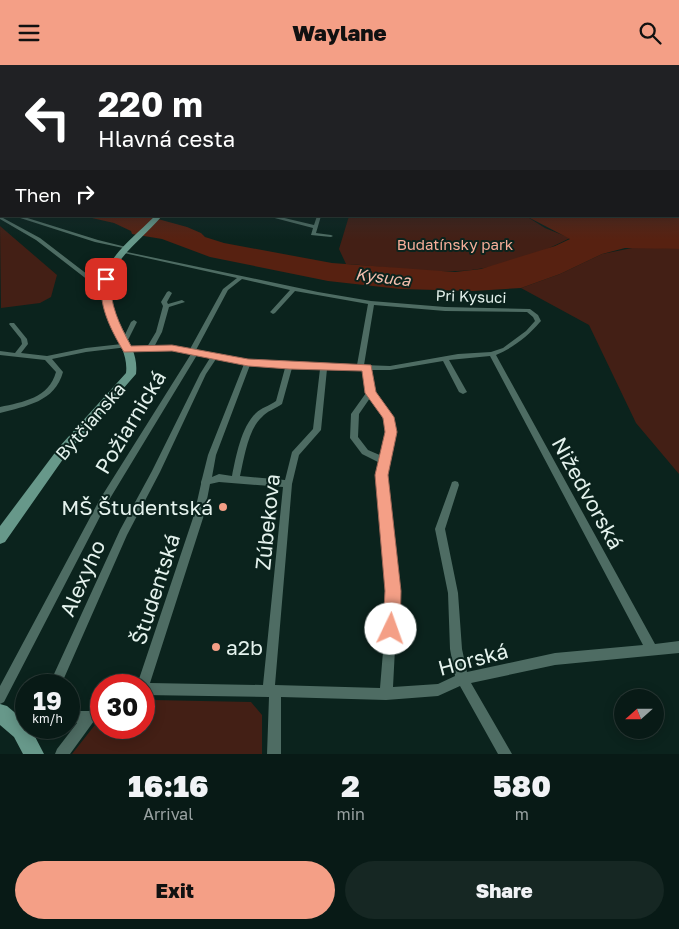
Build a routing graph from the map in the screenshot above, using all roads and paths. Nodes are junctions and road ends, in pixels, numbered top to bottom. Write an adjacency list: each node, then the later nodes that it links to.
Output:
1 (1, 217): 10 (street)
2 (19, 217): 8 (street, Pri Kysuci)
3 (158, 217): 8 (main road)
4 (274, 217): 6 (street)
5 (319, 217): 6 (street)
6 (316, 227): 7 (street)
7 (331, 236)
8 (128, 248): 9 (street, Pri Kysuci); 10 (main road)
9 (240, 277): 11 (street, Pri Kysuci); 21 (street, Požiarnická)
10 (105, 283): 19 (main road, Bytčianska)
11 (294, 289): 14 (street, Pri Kysuci); 16 (street)
12 (169, 293): 15 (street)
13 (182, 302): 15 (street)
14 (371, 303): 24 (street, Pri Kysuci); 31 (street)
15 (166, 306): 20 (street)
16 (273, 312)
17 (134, 322): 19 (street)
18 (12, 324): 23 (street)
19 (126, 346): 20 (street); 26 (street); 40 (main road, Bytčianska)
20 (150, 348): 21 (street)
21 (194, 352): 25 (street); 49 (street, Požiarnická)
22 (0, 353): 23 (street)
23 (18, 353): 26 (street)
24 (492, 354): 27 (street); 42 (street, Nižedvorská)
25 (214, 355): 28 (street); 43 (street, Alexyho)
26 (47, 358): 34 (street)
27 (445, 359): 31 (street); 32 (street)
28 (248, 363): 29 (street); 37 (street, Študentská)
29 (289, 366): 30 (street); 36 (street)
30 (324, 367): 31 (street); 38 (street, Zúbekova)
31 (364, 367): 33 (street)
32 (463, 392)
33 (370, 393): 35 (street); 35 (street)
34 (0, 410)
35 (384, 461): 48 (street)
36 (235, 479): 37 (street); 38 (street)
37 (205, 481): 44 (street, Študentská)
38 (288, 484): 47 (street, Zúbekova)
39 (455, 485): 45 (street)
40 (0, 537)
41 (679, 647): 42 (street, Horská)
42 (652, 650): 45 (street, Horská)
43 (60, 674)
44 (147, 674)
45 (462, 679): 48 (street, Horská); 57 (street)
46 (155, 689): 47 (street, Horská)
47 (272, 691): 48 (street, Horská); 56 (street, Zúbekova)
48 (386, 694)
49 (0, 698)
50 (0, 713): 52 (main road)
51 (90, 721): 55 (street)
52 (15, 723)
53 (28, 739): 54 (main road)
54 (34, 754)
55 (62, 754)
56 (274, 754)
57 (504, 754)

